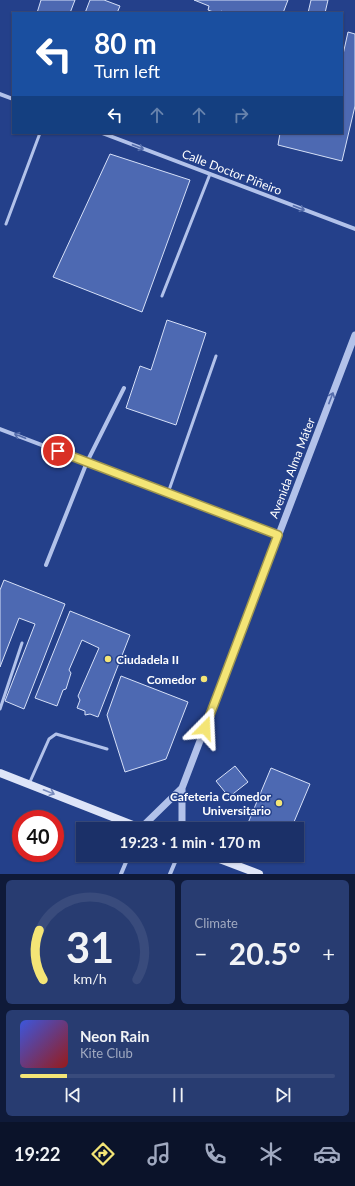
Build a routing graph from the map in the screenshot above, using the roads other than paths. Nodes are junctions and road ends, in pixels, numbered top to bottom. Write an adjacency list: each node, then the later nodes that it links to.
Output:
1 (0, 94): 2 (street)
2 (12, 99)
3 (40, 134): 6 (lane)
4 (105, 134): 5 (street, Calle Doctor Piñeiro, one-way to 5)
5 (210, 174): 7 (street, Calle Doctor Piñeiro, one-way to 7); 8 (lane)
6 (6, 224)
7 (355, 229)
8 (162, 296)
9 (355, 335): 15 (street, Avenida Alma Máter, one-way to 9)
10 (216, 356): 14 (lane)
11 (124, 388): 13 (street)
12 (0, 429): 13 (street, one-way to 12)
13 (87, 462): 14 (street); 16 (street)
14 (168, 493): 15 (street)
15 (278, 535): 22 (street, Avenida Alma Máter)
16 (46, 565)
17 (22, 643): 18 (lane)
18 (0, 709)
19 (108, 749): 21 (lane)
20 (0, 773): 21 (main road)
21 (29, 784): 23 (main road, one-way to 23)
22 (182, 788): 24 (street, Avenida Alma Máter); 25 (street, Avenida Alma Máter)
23 (124, 822)
24 (149, 822)
25 (182, 822)
26 (126, 862): 29 (street)
27 (175, 862): 30 (street)
28 (228, 862): 31 (main road)
29 (121, 874)
30 (170, 874)
31 (260, 874)

